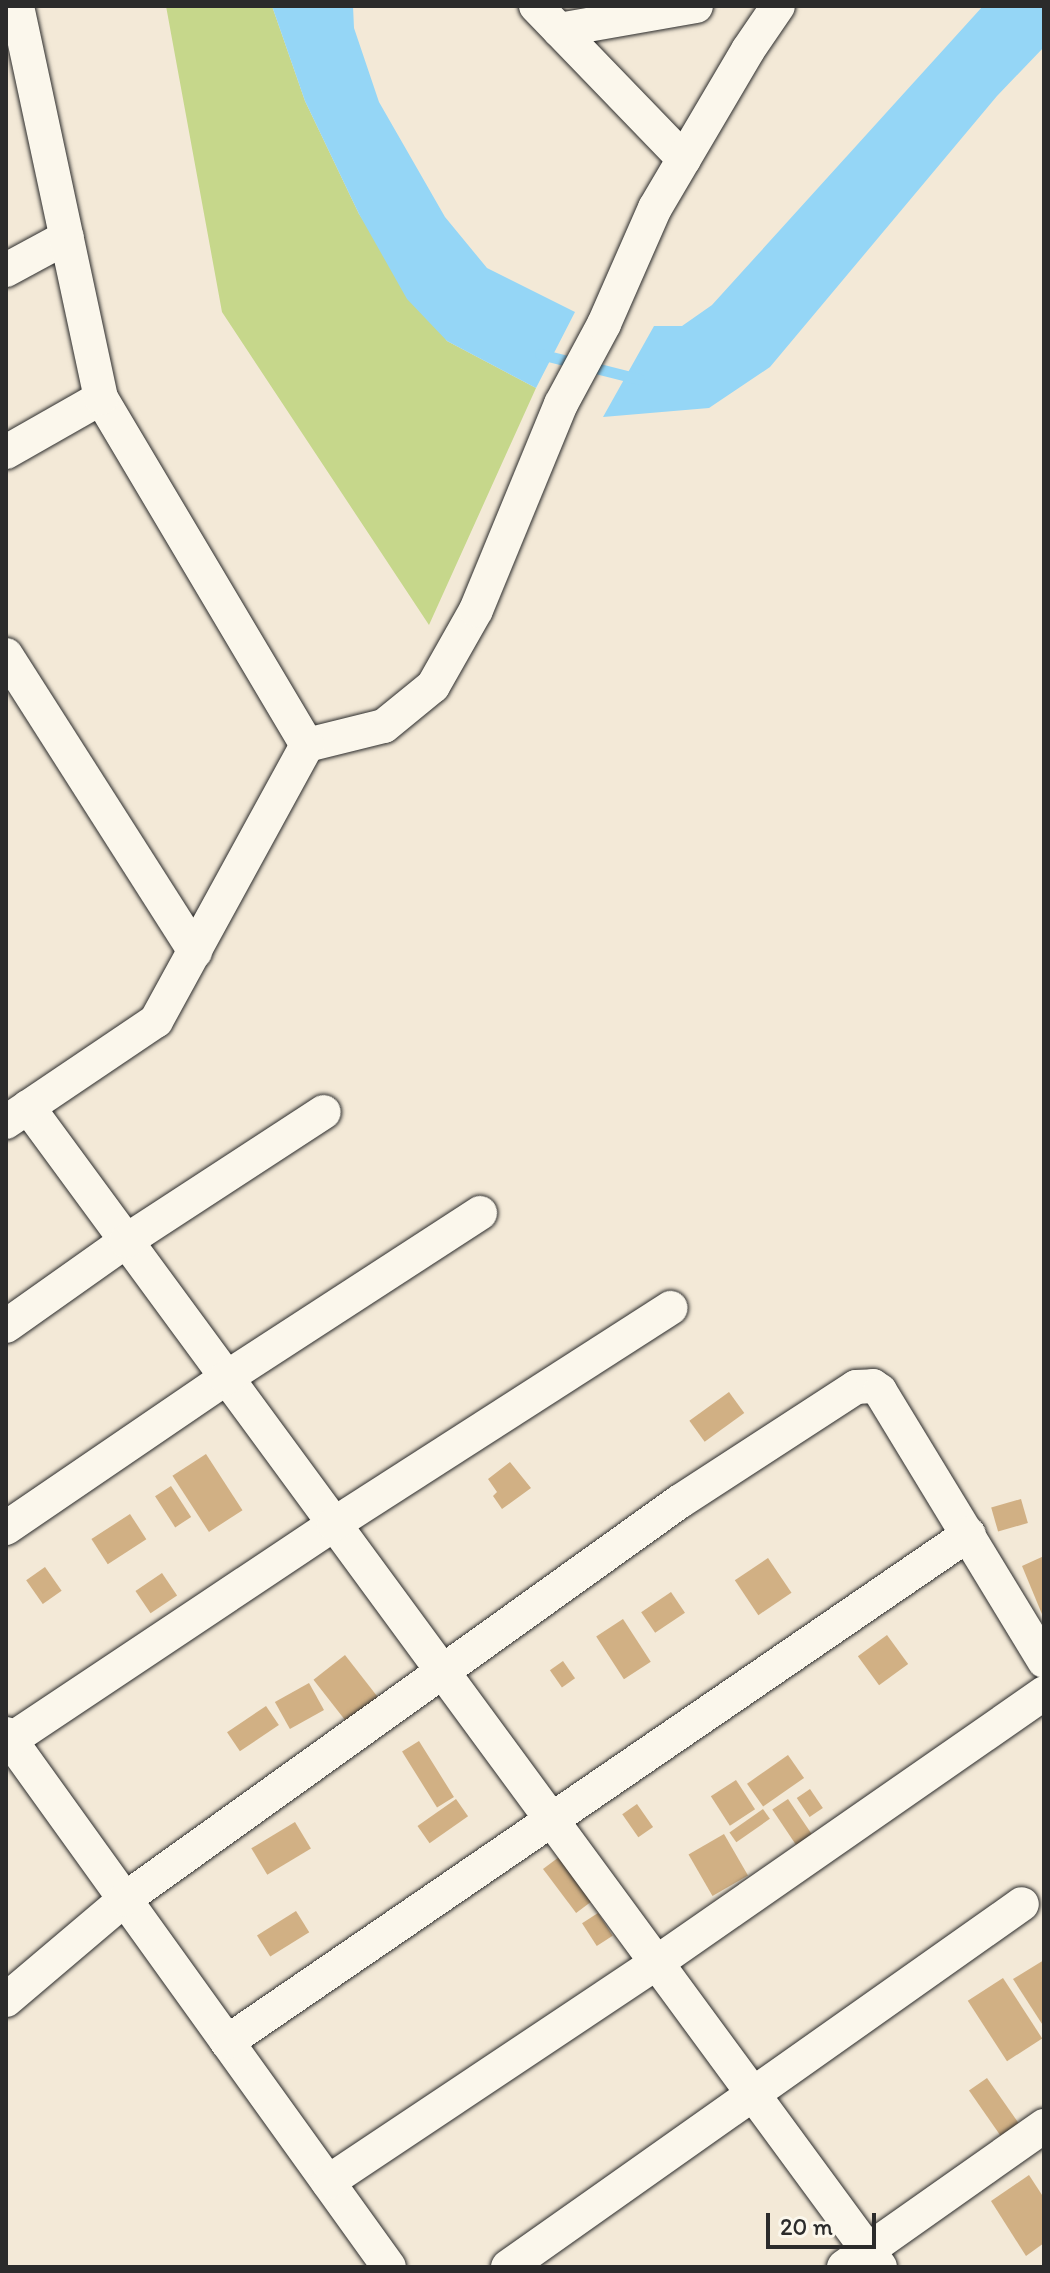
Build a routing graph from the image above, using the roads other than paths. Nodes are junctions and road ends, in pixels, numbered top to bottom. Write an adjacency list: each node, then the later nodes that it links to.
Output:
1 (17, 6): 5 (street)
2 (696, 6): 4 (street)
3 (778, 6): 6 (street)
4 (547, 18): 6 (street)
5 (17, 63): 7 (street)
6 (684, 159): 12 (street)
7 (67, 237): 8 (street); 9 (street)
8 (6, 270)
9 (101, 398): 10 (street); 12 (street)
10 (6, 452)
11 (6, 655): 13 (street)
12 (307, 745): 13 (street)
13 (195, 952): 15 (street)
14 (324, 1112): 17 (street)
15 (17, 1115): 17 (street)
16 (480, 1213): 20 (street)
17 (126, 1241): 19 (street); 20 (street)
18 (671, 1308): 21 (street)
19 (6, 1326)
20 (226, 1378): 21 (street); 22 (street)
21 (334, 1524): 25 (street); 27 (street)
22 (6, 1528)
23 (969, 1534): 24 (street); 25 (street); 28 (street)
24 (1044, 1661)
25 (443, 1672): 28 (street); 29 (street)
26 (1044, 1693): 31 (street)
27 (7, 1739): 29 (street)
28 (550, 1818): 31 (street); 33 (street)
29 (125, 1899): 32 (street); 33 (street)
30 (1022, 1904): 34 (street)
31 (656, 1963): 34 (street); 36 (street)
32 (6, 2000)
33 (227, 2042): 36 (street)
34 (753, 2094): 37 (street); 39 (street)
35 (1044, 2126): 37 (street)
36 (328, 2182): 38 (street)
37 (864, 2262)
38 (389, 2267)
39 (508, 2267)

